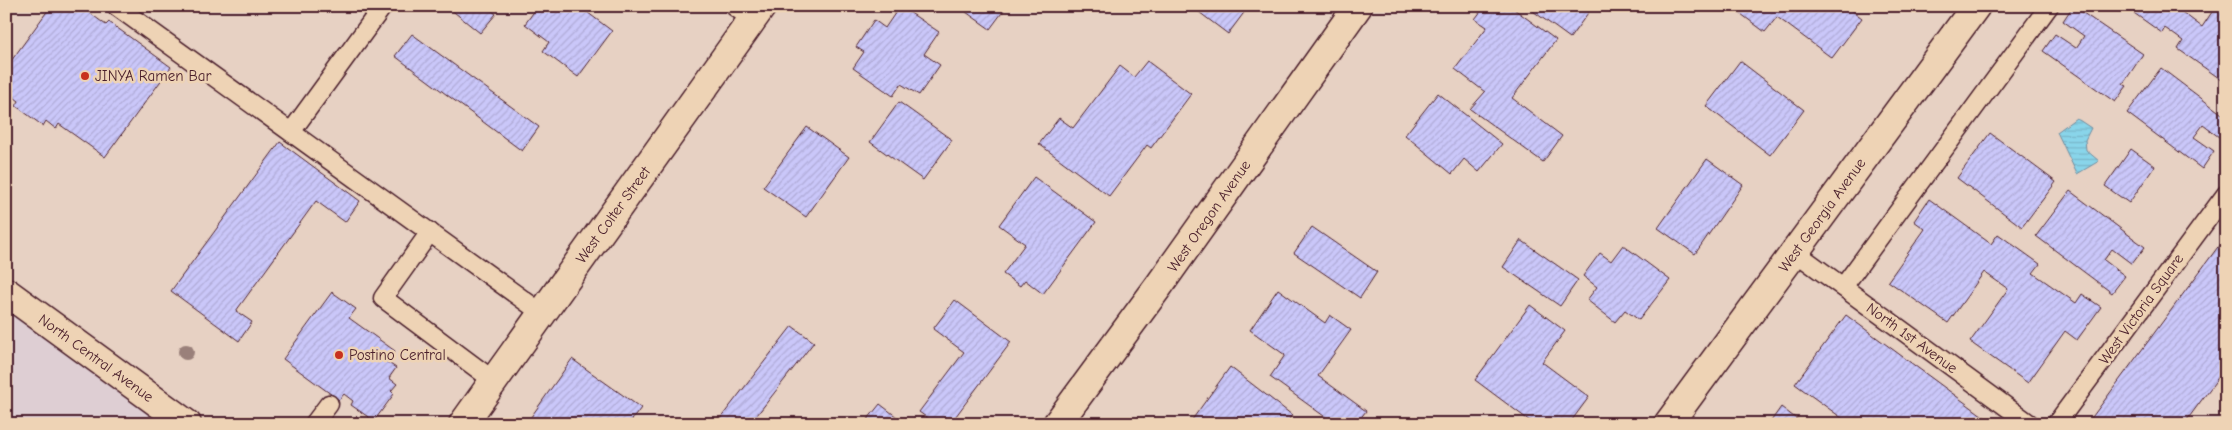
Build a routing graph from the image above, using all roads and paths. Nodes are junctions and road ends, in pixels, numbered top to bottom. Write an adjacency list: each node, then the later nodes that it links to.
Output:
1 (116, 6): 7 (lane)
2 (383, 6): 7 (lane)
3 (1358, 6): 19 (street, West Oregon Avenue)
4 (1976, 6): 10 (street, West Georgia Avenue)
5 (2049, 6): 11 (lane)
6 (750, 11): 13 (street, West Colter Street)
7 (291, 132): 9 (lane)
8 (2226, 194): 22 (lane, West Victoria Square)
9 (430, 232): 13 (lane); 14 (lane)
10 (1794, 252): 11 (lane, North 1st Avenue); 20 (street, West Georgia Avenue)
11 (1843, 287): 21 (lane, North 1st Avenue)
12 (6, 292): 16 (street, North Central Avenue)
13 (542, 314): 14 (street, West Colter Street)
14 (494, 381): 18 (street, West Colter Street)
15 (329, 404): 17 (lane)
16 (187, 424)
17 (314, 424)
18 (463, 424)
19 (1057, 424)
20 (1668, 424)
21 (2030, 424)
22 (2056, 424)

